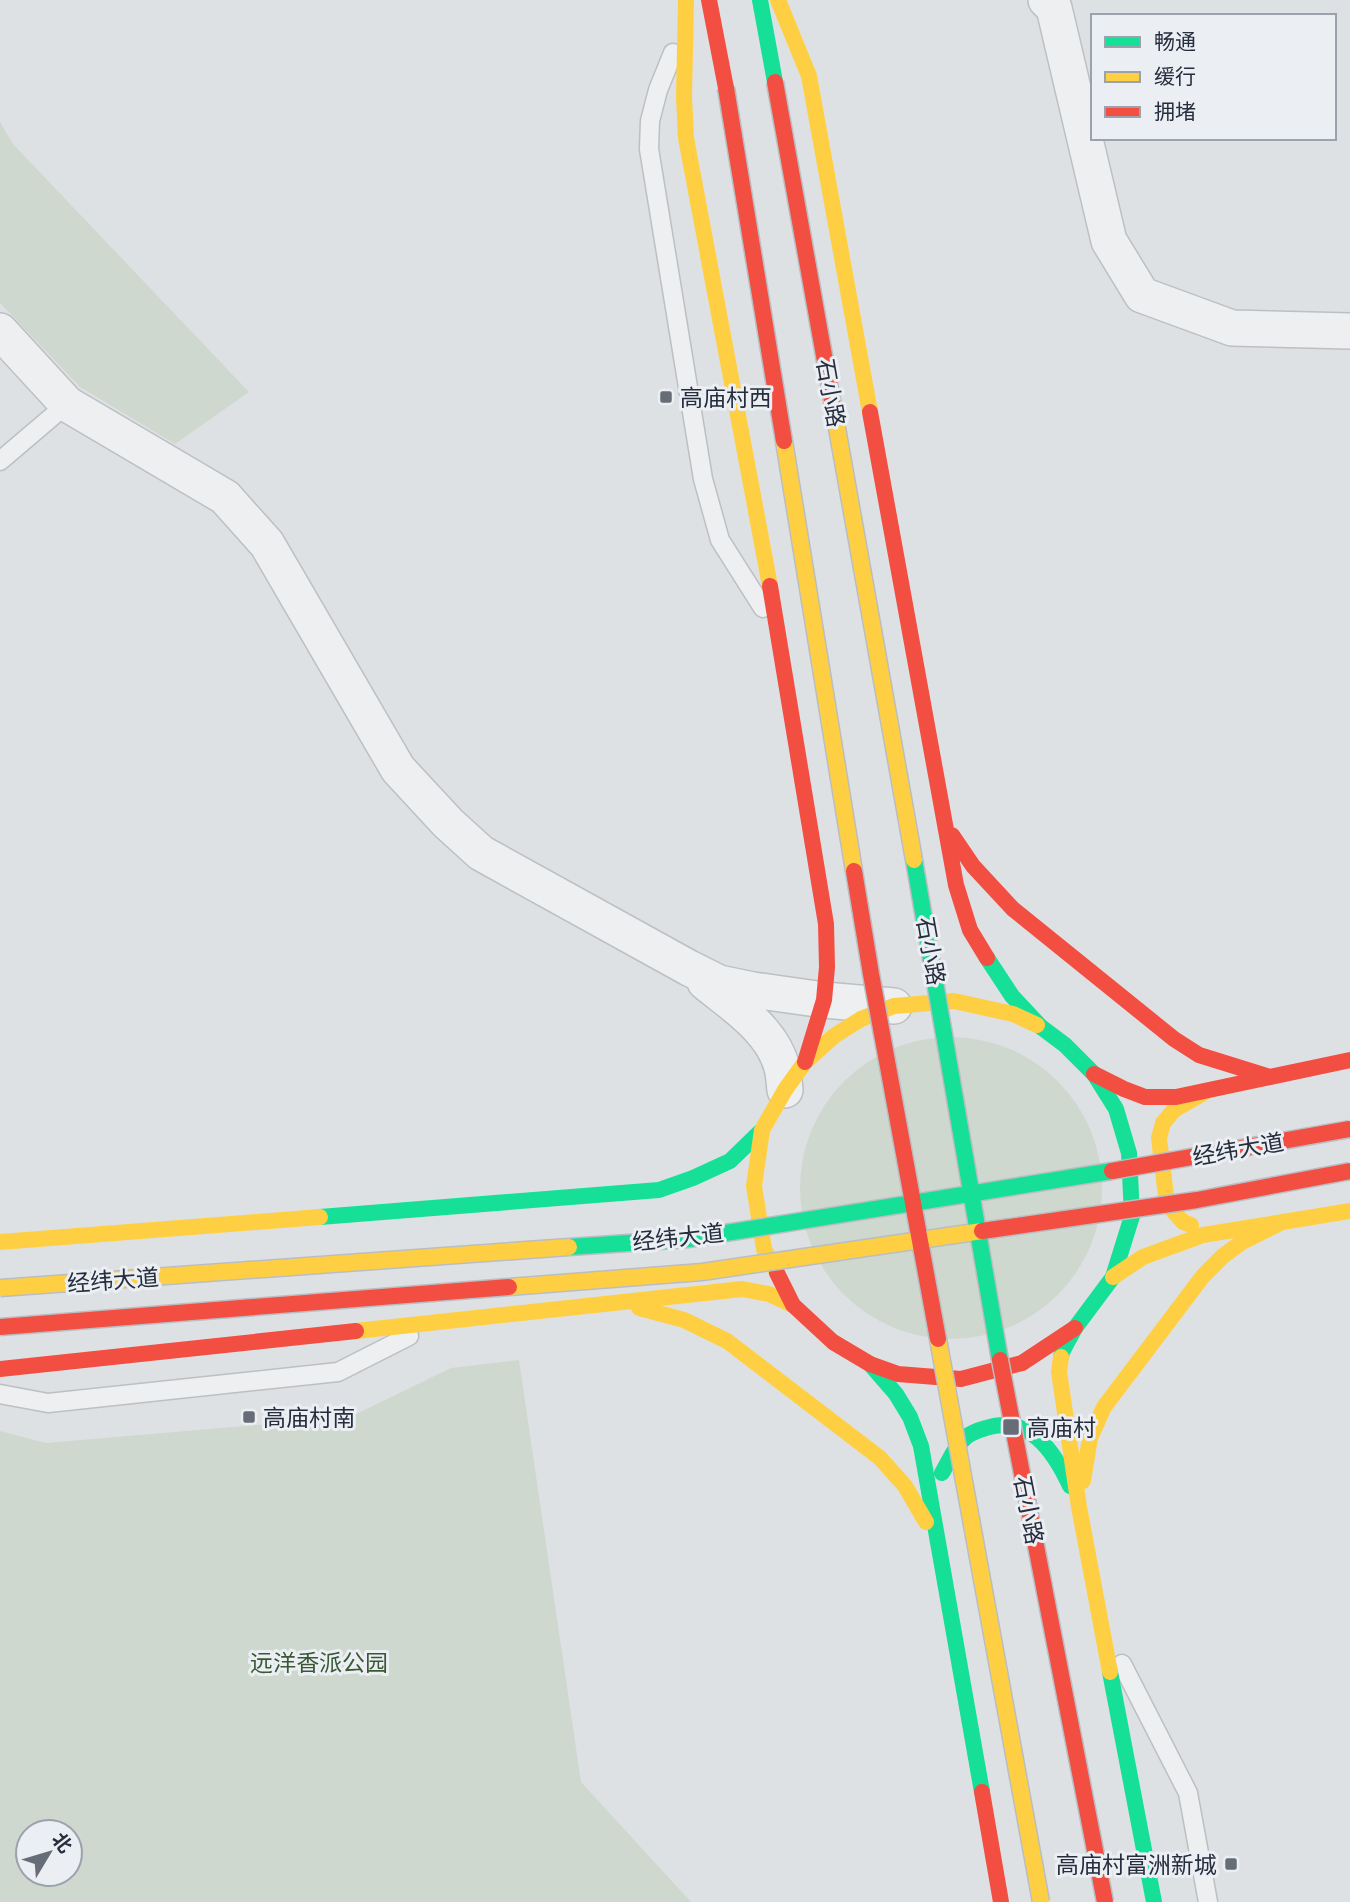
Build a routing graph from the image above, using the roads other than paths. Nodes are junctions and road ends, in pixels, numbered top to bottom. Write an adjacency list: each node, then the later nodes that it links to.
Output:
1 (687, 0): 6 (street)
2 (709, 0): 49 (street, bridge)
3 (760, 0): 50 (street, 石小路, bridge)
4 (778, 0): 12 (street)
5 (1046, 0): 8 (street)
6 (686, 20): 11 (street); 11 (lane)
7 (0, 331): 9 (street)
8 (1350, 331)
9 (67, 404): 10 (lane); 13 (street)
10 (0, 461)
11 (778, 631): 14 (street)
12 (945, 824): 16 (street); 20 (street)
13 (689, 968): 14 (street); 21 (street)
14 (824, 1000): 15 (street); 18 (street)
15 (894, 1006): 16 (street); 18 (street)
16 (1041, 1027): 19 (street)
17 (1350, 1060): 20 (street)
18 (804, 1062): 21 (street)
19 (1094, 1074): 22 (street); 33 (street)
20 (1270, 1077): 22 (street)
21 (785, 1090): 24 (street)
22 (1210, 1090): 30 (street)
23 (1350, 1129): 34 (street, 经纬大道, bridge)
24 (762, 1130): 26 (street); 36 (street)
25 (1350, 1171): 38 (street, 经纬大道, bridge)
26 (395, 1210): 29 (street); 32 (street)
27 (1350, 1211): 28 (street)
28 (1282, 1222): 30 (street); 45 (street)
29 (424, 1225)
30 (1218, 1233): 33 (street)
31 (441, 1238): 39 (street)
32 (0, 1242)
33 (1113, 1277): 40 (street)
34 (0, 1288)
35 (617, 1303): 36 (street); 37 (street); 46 (street)
36 (793, 1305): 41 (street)
37 (436, 1323): 39 (street); 43 (lane)
38 (0, 1327)
39 (393, 1327): 42 (street)
40 (1075, 1328): 41 (street); 45 (street)
41 (870, 1364): 44 (street)
42 (0, 1368)
43 (0, 1394)
44 (932, 1505): 45 (street); 46 (street)
45 (1079, 1507): 47 (street)
46 (939, 1550): 48 (street)
47 (1101, 1624): 51 (street); 52 (lane)
48 (1001, 1902)
49 (1041, 1902)
50 (1105, 1902)
51 (1154, 1902)
52 (1208, 1902)

